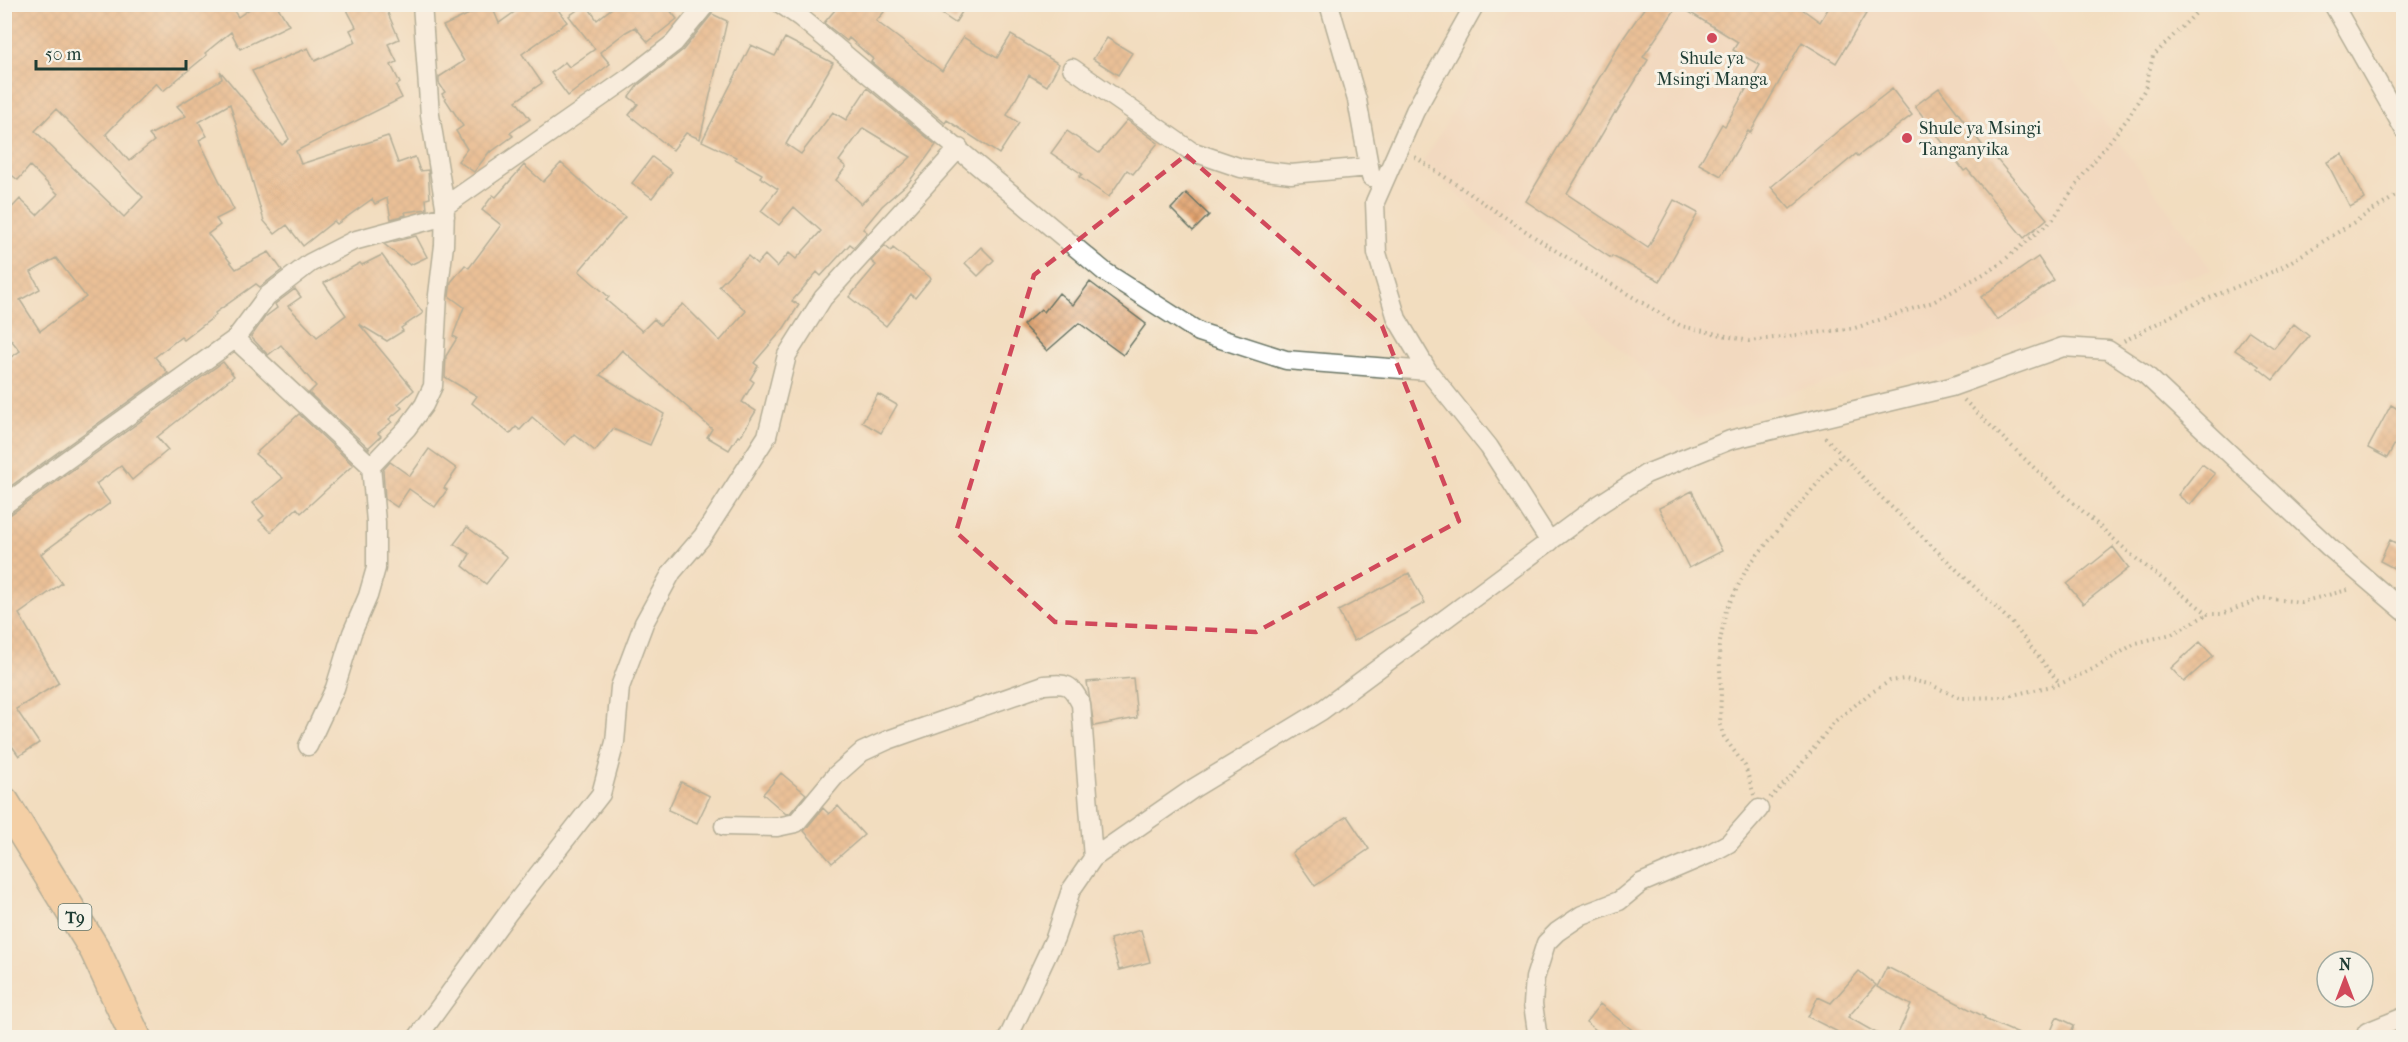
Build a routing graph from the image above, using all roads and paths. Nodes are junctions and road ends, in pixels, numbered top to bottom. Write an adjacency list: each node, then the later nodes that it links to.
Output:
1 (422, 4): 15 (street)
2 (706, 4): 15 (street)
3 (781, 4): 11 (street)
4 (1329, 4): 12 (street)
5 (1475, 4): 10 (street)
6 (2205, 4): 10 (path)
7 (2334, 4): 9 (street)
8 (1072, 68): 12 (street)
9 (2403, 129)
10 (1400, 147): 14 (street)
11 (959, 148): 18 (street); 37 (street)
12 (1369, 167): 14 (street)
13 (2403, 191): 17 (path)
14 (1375, 202): 18 (street)
15 (445, 211): 16 (street); 22 (street)
16 (235, 339): 22 (street); 23 (street)
17 (2108, 350): 19 (street); 25 (street)
18 (1428, 371): 24 (street)
19 (1951, 387): 20 (street); 27 (path)
20 (1810, 421): 21 (path); 24 (street)
21 (1842, 454): 28 (path); 31 (path)
22 (371, 466): 29 (street)
23 (4, 505)
24 (1550, 542): 33 (street)
25 (2370, 582): 26 (street); 27 (path)
26 (2403, 611)
27 (2208, 614): 28 (path)
28 (2060, 684): 31 (path)
29 (308, 746)
30 (5, 804): 36 (highway, T9)
31 (1759, 809): 39 (street)
32 (723, 826): 33 (street)
33 (1093, 858): 38 (street)
34 (2403, 1017): 35 (street)
35 (2367, 1032)
36 (136, 1038)
37 (417, 1038)
38 (1008, 1038)
39 (1541, 1038)

